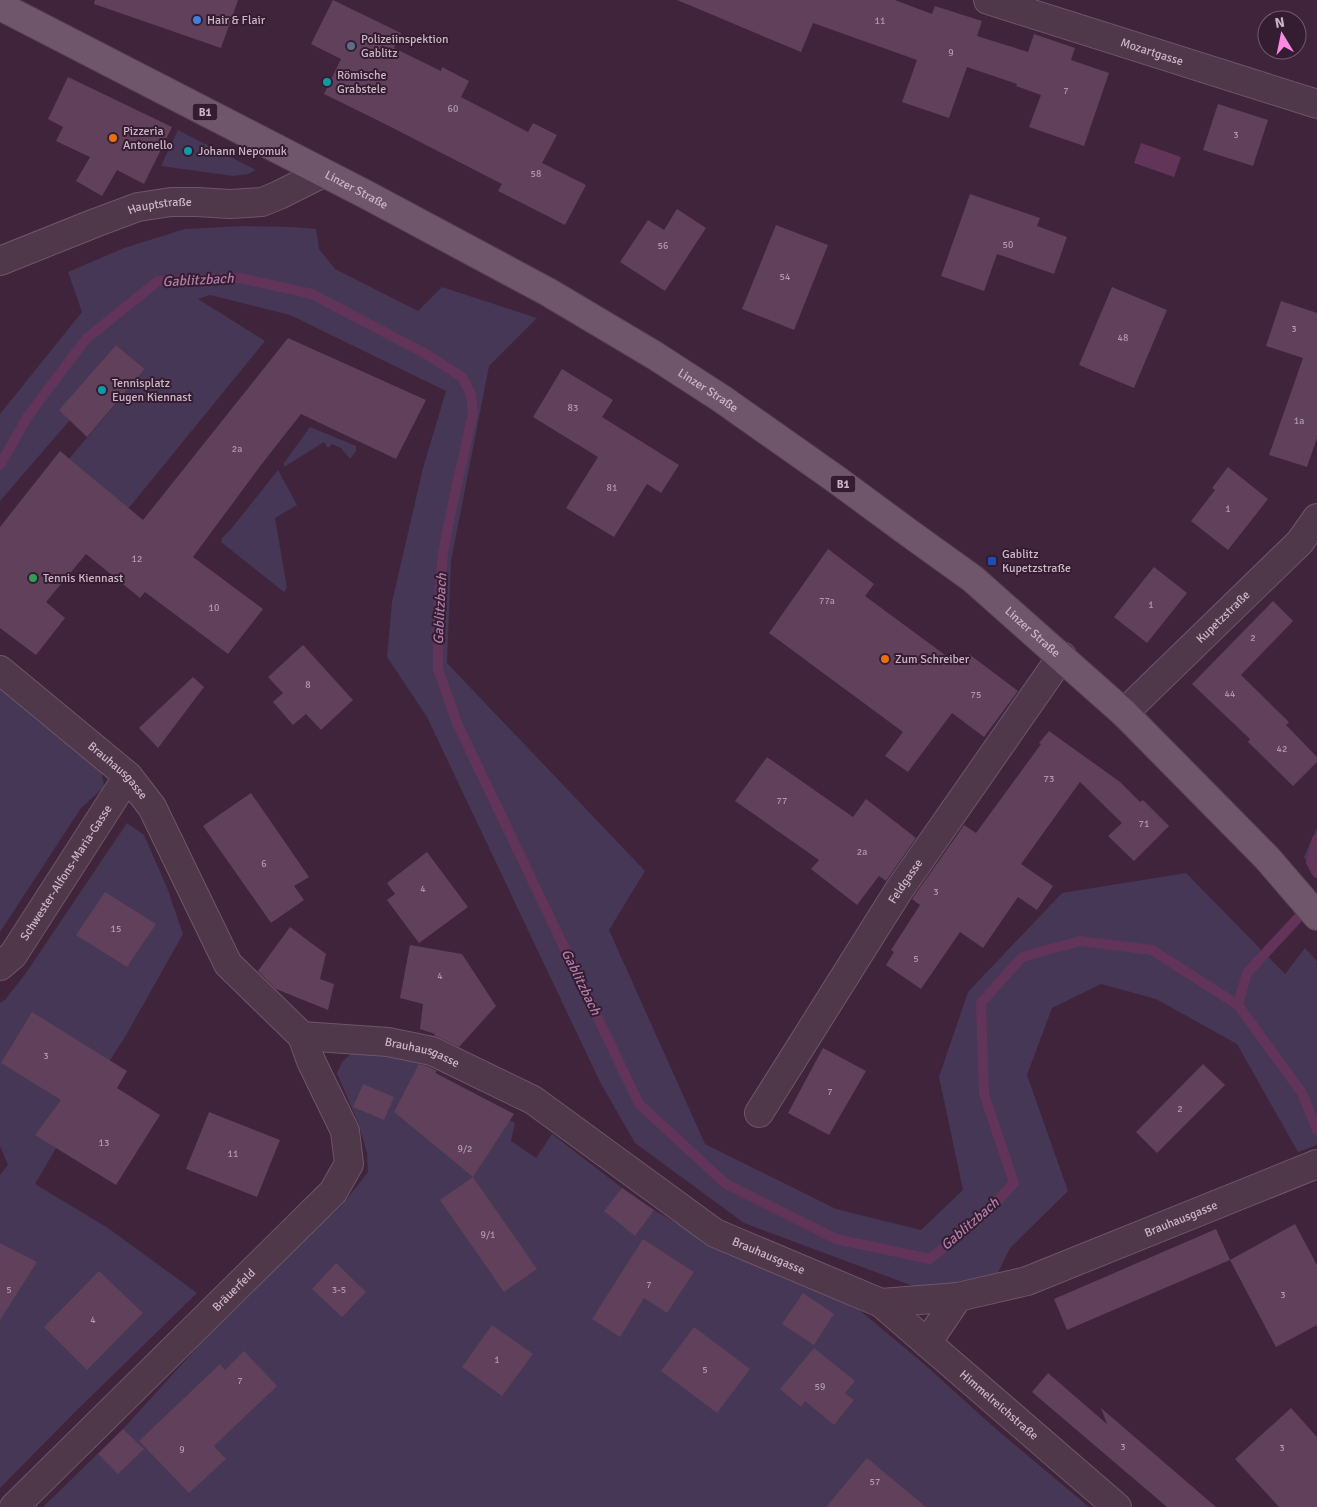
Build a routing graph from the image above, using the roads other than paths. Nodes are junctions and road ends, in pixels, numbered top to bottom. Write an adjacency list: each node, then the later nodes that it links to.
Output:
1 (988, 0): 3 (street, Mozartgasse)
2 (0, 6): 4 (main road, Linzer Straße / B1)
3 (1317, 104)
4 (323, 173): 5 (street, Hauptstraße); 7 (main road, Linzer Straße / B1)
5 (0, 261)
6 (1317, 518): 9 (street, Kupetzstraße)
7 (1062, 656): 9 (main road, Linzer Straße / B1); 14 (street, Feldgasse)
8 (0, 670): 10 (street, Brauhausgasse)
9 (1124, 714): 11 (main road, Linzer Straße / B1)
10 (128, 776): 12 (street, Schwester-Alfons-Maria-Gasse); 13 (street, Brauhausgasse)
11 (1317, 916)
12 (0, 966)
13 (302, 1036): 17 (street, Brauhausgasse); 19 (street, Bräuerfeld)
14 (759, 1113)
15 (1306, 1168): 16 (street, Brauhausgasse)
16 (958, 1298): 17 (street, Brauhausgasse); 18 (street)
17 (881, 1303): 18 (street, Himmelreichstraße)
18 (927, 1343): 20 (street, Himmelreichstraße)
19 (14, 1507)
20 (1117, 1507)

